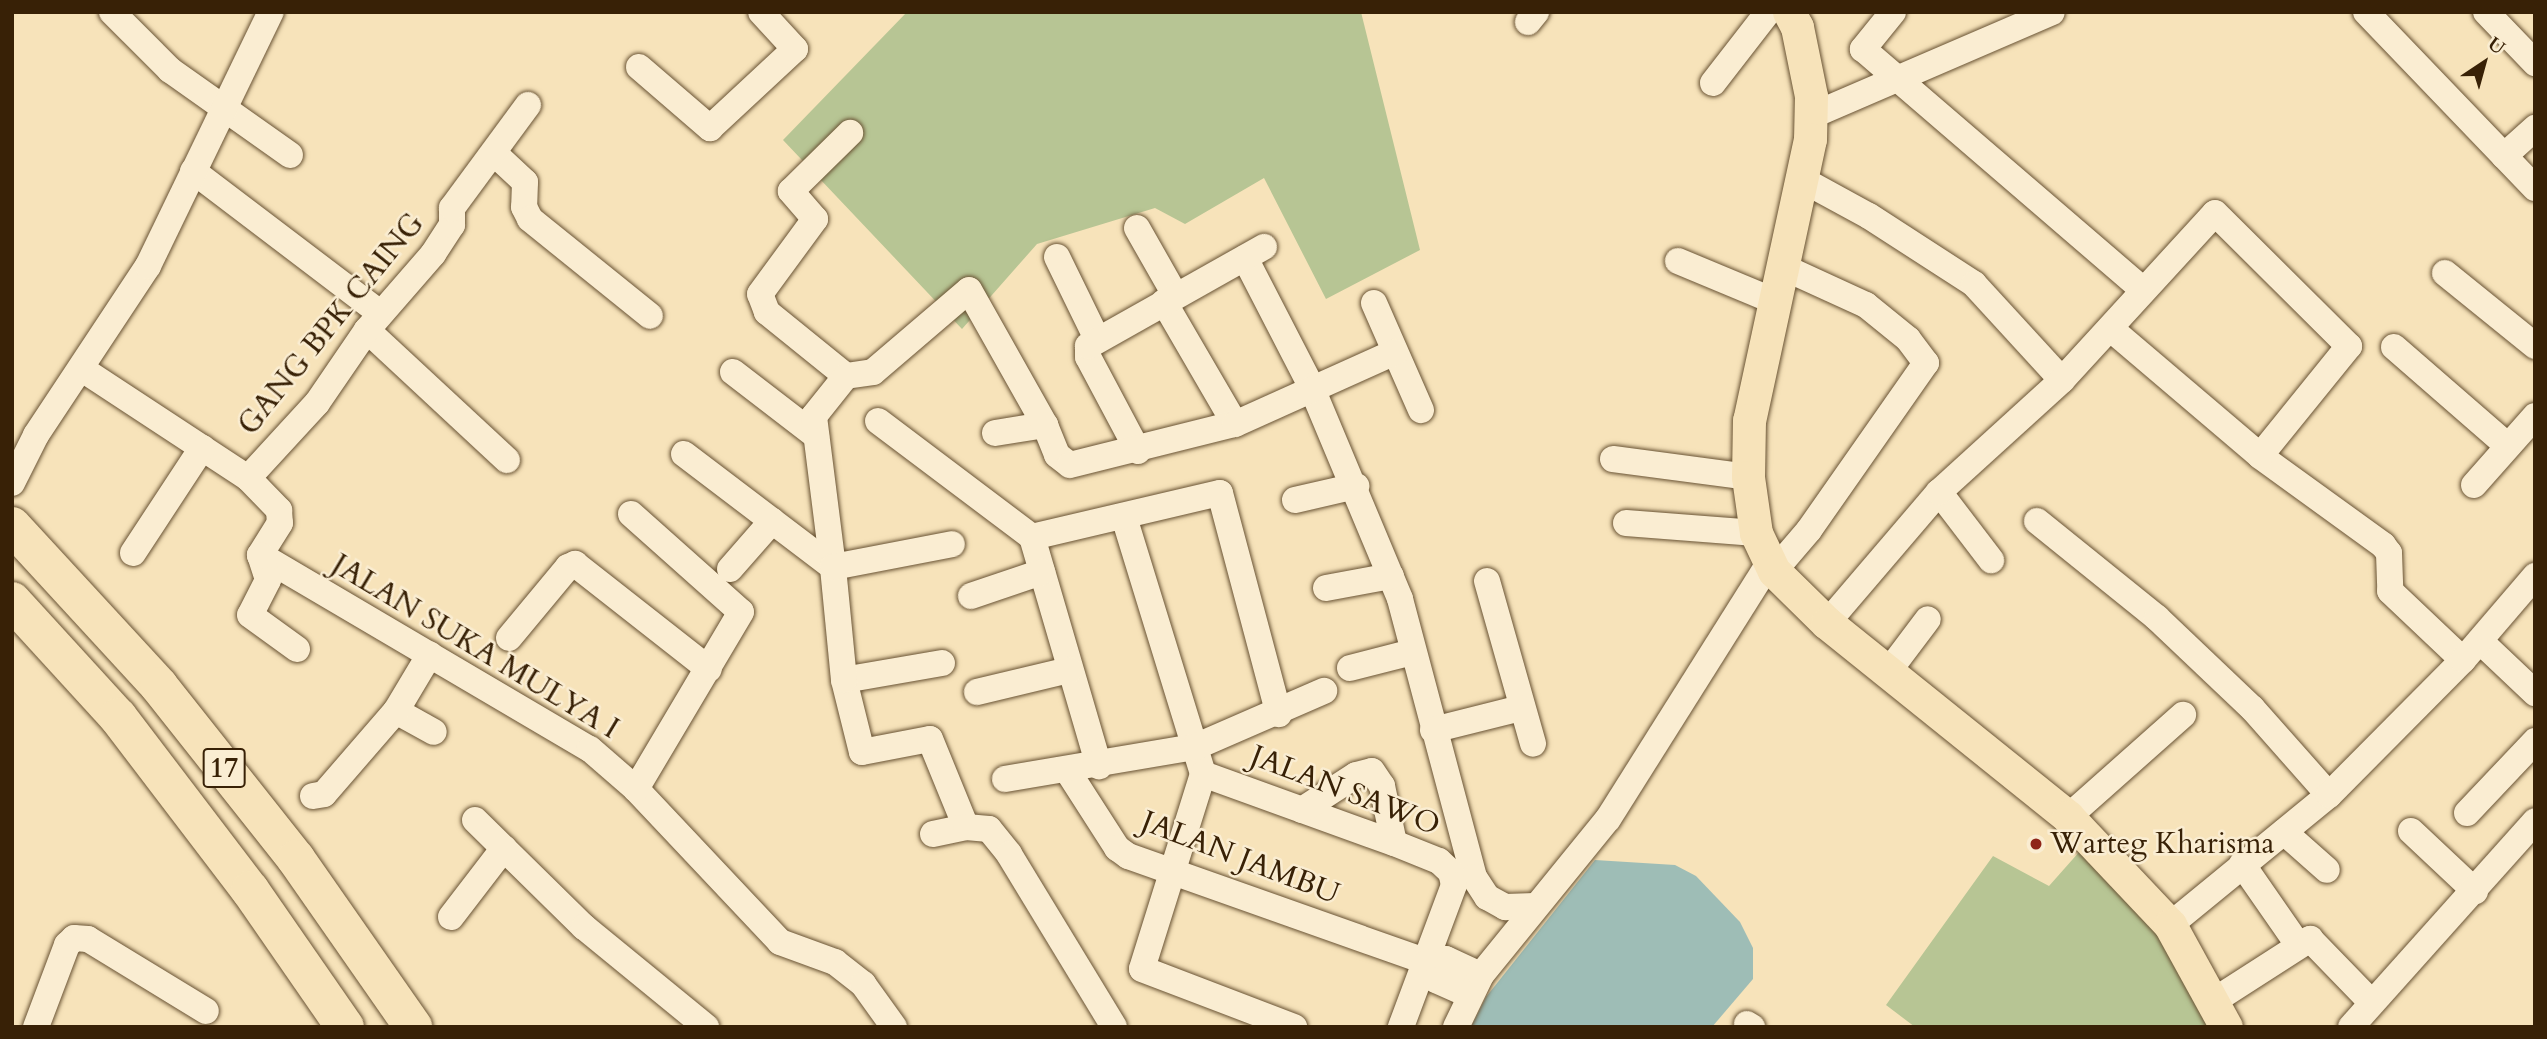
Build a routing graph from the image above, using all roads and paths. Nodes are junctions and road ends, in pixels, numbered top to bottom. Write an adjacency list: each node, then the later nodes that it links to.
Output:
1 (112, 12): 15 (street)
2 (271, 12): 15 (street)
3 (761, 12): 11 (street)
4 (1768, 12): 13 (street)
5 (1893, 12): 12 (street)
6 (2052, 12): 12 (street)
7 (2367, 12): 21 (street)
8 (2486, 12): 10 (street)
9 (1799, 17): 16 (main road)
10 (2535, 63)
11 (639, 67)
12 (1897, 78): 16 (street); 30 (street)
13 (1713, 83)
14 (528, 105): 19 (street, GANG BPK CAING)
15 (224, 107): 20 (street); 22 (street)
16 (1811, 116): 23 (main road)
17 (2535, 128): 21 (street)
18 (850, 133): 43 (street)
19 (495, 154): 34 (street); 35 (street, GANG BPK CAING)
20 (290, 155)
21 (2504, 156): 24 (street)
22 (193, 171): 35 (street); 41 (street)
23 (1801, 179): 28 (main road); 44 (street)
24 (2535, 188)
25 (1137, 228): 31 (street)
26 (1057, 257): 37 (street)
27 (1678, 261): 32 (street)
28 (1783, 267): 32 (main road); 77 (street)
29 (2445, 273): 38 (street)
30 (2143, 290): 36 (street); 57 (street)
31 (1170, 299): 37 (street); 45 (street); 49 (street)
32 (1774, 301): 61 (main road)
33 (1374, 303): 40 (street)
34 (650, 316)
35 (369, 319): 59 (street); 62 (street, GANG BPK CAING)
36 (2111, 329): 44 (street); 57 (street)
37 (1097, 339): 55 (street)
38 (2535, 346)
39 (2394, 347): 53 (street)
40 (1395, 352): 45 (street); 46 (street)
41 (82, 369): 54 (street); 60 (street)
42 (733, 372): 52 (street)
43 (846, 376): 50 (street); 52 (street)
44 (2062, 380): 65 (street)
45 (1311, 386): 49 (street); 64 (street)
46 (1421, 410)
47 (2535, 416): 53 (street)
48 (878, 421): 73 (street)
49 (1235, 424): 55 (street)
50 (1045, 425): 51 (street); 55 (street)
51 (995, 433)
52 (816, 436): 79 (street)
53 (2508, 446): 63 (street)
54 (202, 448): 62 (street); 75 (street)
55 (1138, 451)
56 (684, 454): 69 (street)
57 (2260, 456): 92 (street)
58 (1613, 459): 61 (street)
59 (507, 460)
60 (15, 476)
61 (1748, 477): 77 (main road)
62 (248, 478): 76 (street)
63 (2474, 485)
64 (1356, 486): 66 (street); 82 (street)
65 (1940, 492): 78 (street); 89 (street)
66 (1295, 500)
67 (631, 514): 97 (street)
68 (1124, 517): 73 (street); 106 (street); 112 (street)
69 (772, 521): 79 (street); 80 (street)
70 (2037, 521): 118 (street)
71 (1626, 523): 77 (street)
72 (12, 526): 147 (highway, 17)
73 (1032, 537): 81 (street)
74 (952, 544): 79 (street)
75 (133, 553)
76 (260, 555): 91 (street); 94 (street, JALAN SUKA MULYA I)
77 (1766, 556): 89 (main road); 135 (street)
78 (1991, 560)
79 (832, 567): 100 (street)
80 (730, 569)
81 (1042, 572): 86 (street); 98 (street)
82 (1391, 576): 85 (street); 93 (street)
83 (2535, 576): 92 (street)
84 (1487, 581): 104 (street)
85 (1326, 588)
86 (971, 596)
87 (12, 601): 146 (highway, 17)
88 (1928, 619): 99 (street)
89 (1827, 623): 99 (main road)
90 (509, 638): 97 (street)
91 (297, 649)
92 (2471, 651): 103 (street); 118 (street)
93 (1413, 652): 96 (street); 108 (street)
94 (430, 654): 105 (street); 117 (street, JALAN SUKA MULYA I)
95 (942, 663): 100 (street)
96 (1350, 668)
97 (709, 669): 117 (street)
98 (1069, 670): 102 (street); 113 (street)
99 (1888, 672): 122 (main road)
100 (844, 680): 125 (street)
101 (1324, 691): 106 (street)
102 (977, 692)
103 (2535, 693)
104 (1521, 708): 108 (street); 111 (street)
105 (396, 711): 109 (street); 119 (street)
106 (1279, 714): 112 (street)
107 (2183, 715): 122 (street)
108 (1433, 730): 135 (street)
109 (434, 733)
110 (2535, 741): 121 (street)
111 (1533, 744)
112 (1195, 747): 113 (street); 115 (street)
113 (1099, 766): 114 (street)
114 (1067, 770): 116 (street); 133 (street, JALAN JAMBU)
115 (1203, 774): 120 (street, JALAN SAWO); 133 (street)
116 (1005, 779)
117 (636, 789): 149 (street, JALAN SUKA MULYA I)
118 (2329, 795): 127 (street)
119 (313, 796)
120 (1302, 810): 129 (street, JALAN SAWO); 129 (street)
121 (2467, 813)
122 (2068, 817): 137 (main road)
123 (475, 820): 130 (street)
124 (2535, 821): 134 (street)
125 (966, 827): 128 (street); 150 (street)
126 (2411, 831): 134 (street)
127 (2284, 832): 131 (street); 132 (street)
128 (933, 834)
129 (1394, 843): 139 (street, JALAN SAWO)
130 (504, 848): 136 (street); 148 (street)
131 (2242, 864): 137 (street); 138 (street)
132 (2327, 870)
133 (1173, 871): 139 (street, JALAN JAMBU); 151 (street)
134 (2475, 891): 141 (street)
135 (1535, 906): 140 (street)
136 (451, 917)
137 (2170, 925): 143 (main road)
138 (2297, 943): 141 (street); 143 (street)
139 (1427, 962): 140 (street, JALAN JAMBU); 152 (street)
140 (1476, 985): 144 (street)
141 (2370, 1001): 153 (street)
142 (206, 1011): 145 (street)
143 (2219, 1014)
144 (1455, 1026)
145 (36, 1027)
146 (345, 1027)
147 (414, 1027)
148 (706, 1027)
149 (894, 1027)
150 (1114, 1027)
151 (1294, 1027)
152 (1401, 1027)
153 (2351, 1027)

